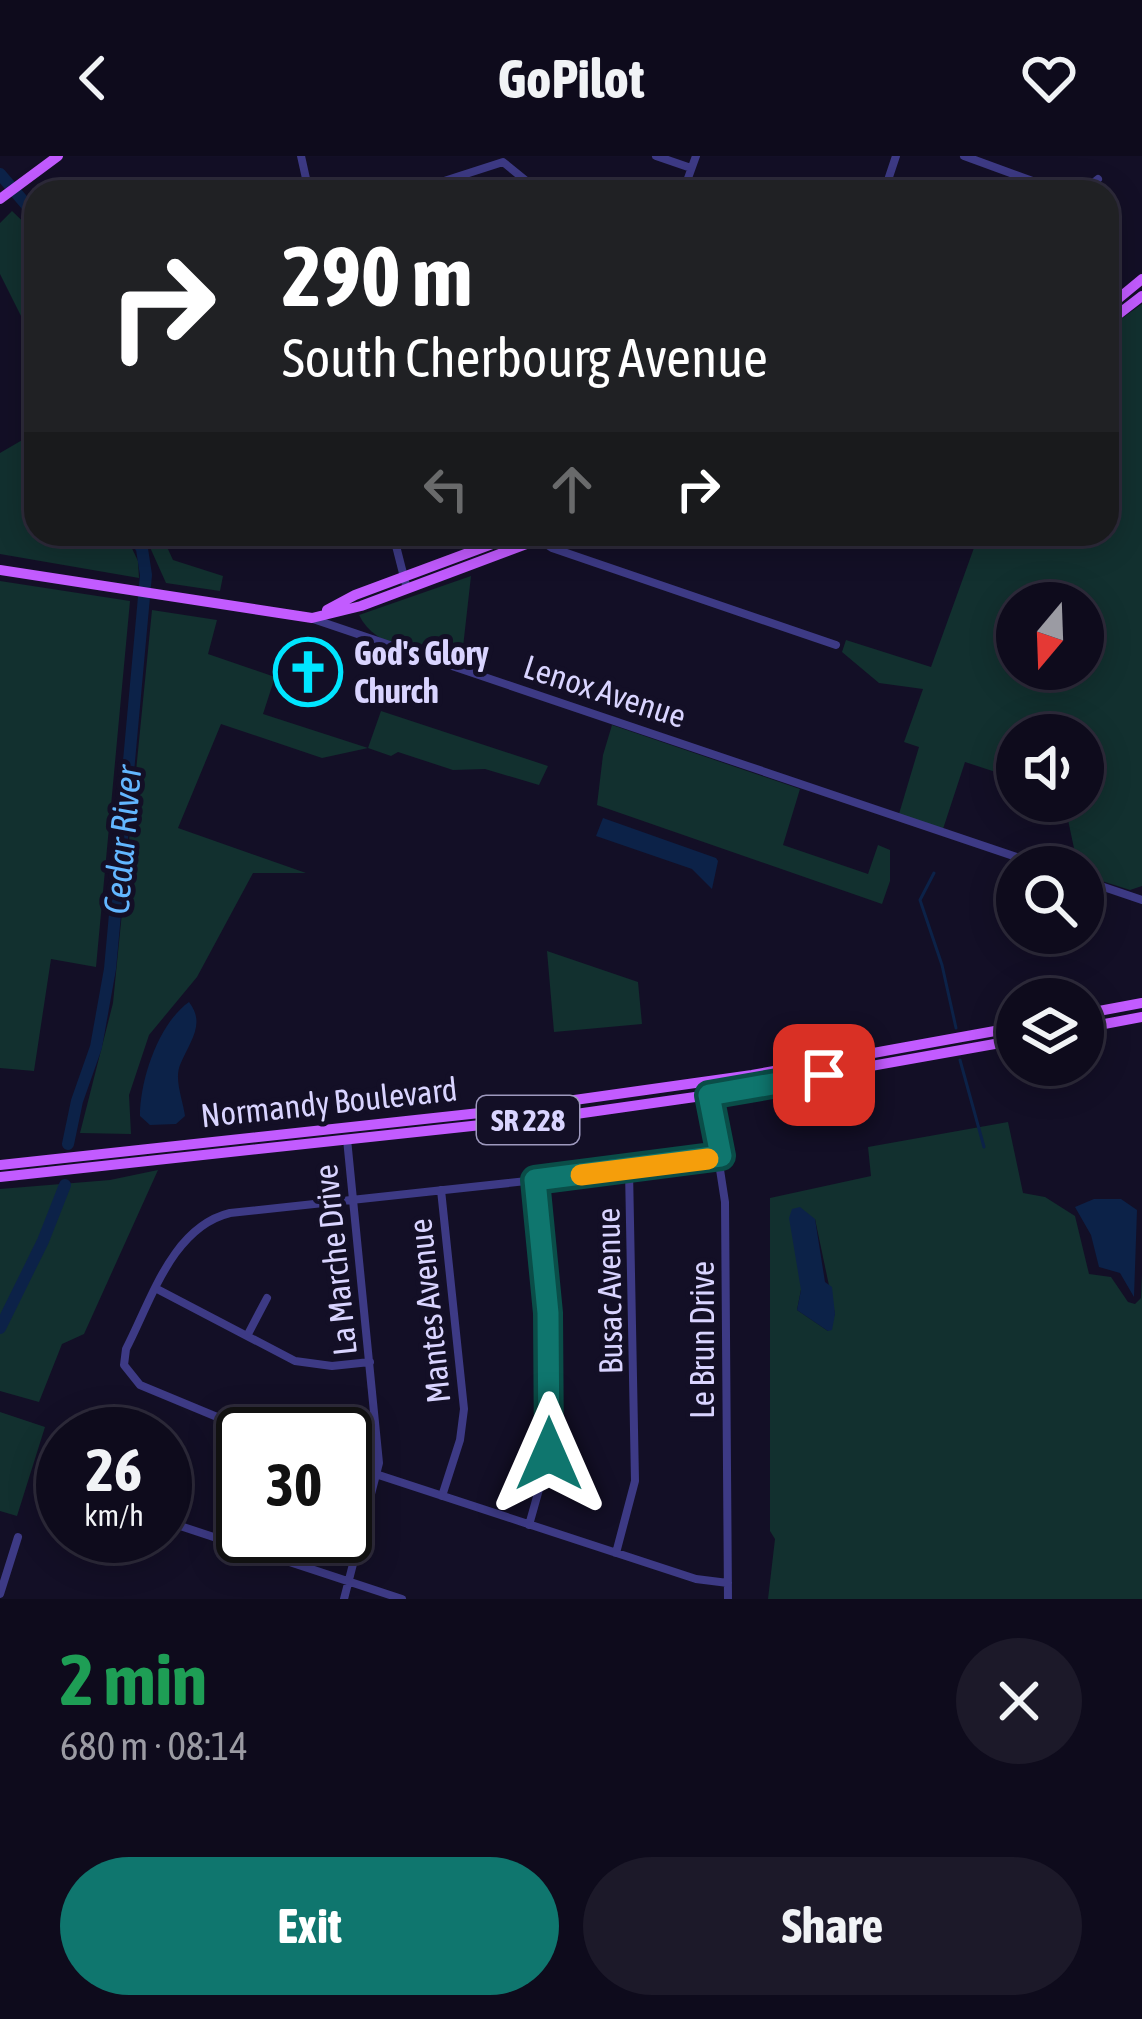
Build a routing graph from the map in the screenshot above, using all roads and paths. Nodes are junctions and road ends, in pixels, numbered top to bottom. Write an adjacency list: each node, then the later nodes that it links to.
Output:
1 (58, 156): 10 (main road)
2 (656, 156): 5 (street)
3 (696, 156): 5 (street)
4 (964, 156): 9 (street)
5 (692, 168): 8 (street)
6 (447, 180): 7 (street)
7 (525, 180)
8 (688, 180)
9 (1030, 180)
10 (1, 197)
11 (1142, 280): 12 (street)
12 (1142, 294)
13 (396, 546): 18 (street)
14 (491, 546): 18 (main road)
15 (510, 546): 18 (main road)
16 (549, 546): 20 (street)
17 (0, 570): 19 (main road, Lenox Avenue)
18 (405, 583): 19 (main road)
19 (312, 618): 21 (street, Lenox Avenue)
20 (836, 645)
21 (996, 850)
22 (1104, 887): 23 (street)
23 (1142, 899)
24 (1142, 1004): 25 (main road)
25 (1104, 1010)
26 (1142, 1017): 27 (main road)
27 (1104, 1024)
28 (996, 1031): 30 (main road, Normandy Boulevard / SR 228)
29 (996, 1043): 30 (main road, Normandy Boulevard / SR 228)
30 (707, 1089): 31 (main road, Normandy Boulevard / SR 228); 32 (street, Le Brun Drive)
31 (347, 1134): 34 (main road, Normandy Boulevard / SR 228); 34 (main road, Normandy Boulevard / SR 228); 37 (street, La Marche Drive)
32 (721, 1156): 33 (street); 51 (street, Le Brun Drive)
33 (629, 1170): 35 (street); 49 (street, Busac Avenue)
34 (0, 1172)
35 (535, 1180): 36 (street); 46 (street)
36 (441, 1190): 37 (street); 45 (street, Mantes Avenue)
37 (353, 1199): 38 (street); 41 (street, La Marche Drive)
38 (157, 1289): 40 (street); 42 (street)
39 (267, 1298): 40 (street)
40 (247, 1336): 41 (street)
41 (370, 1362): 44 (street, La Marche Drive)
42 (216, 1417)
43 (372, 1473): 44 (street)
44 (377, 1475): 45 (street); 50 (street, La Marche Drive)
45 (442, 1496): 46 (street)
46 (529, 1525): 49 (street)
47 (192, 1530): 50 (street)
48 (18, 1537): 52 (street)
49 (616, 1553): 51 (street)
50 (347, 1581): 53 (street, La Marche Drive); 54 (street)
51 (728, 1583): 55 (street, Le Brun Drive)
52 (0, 1594)
53 (344, 1599)
54 (402, 1599)
55 (728, 1599)

